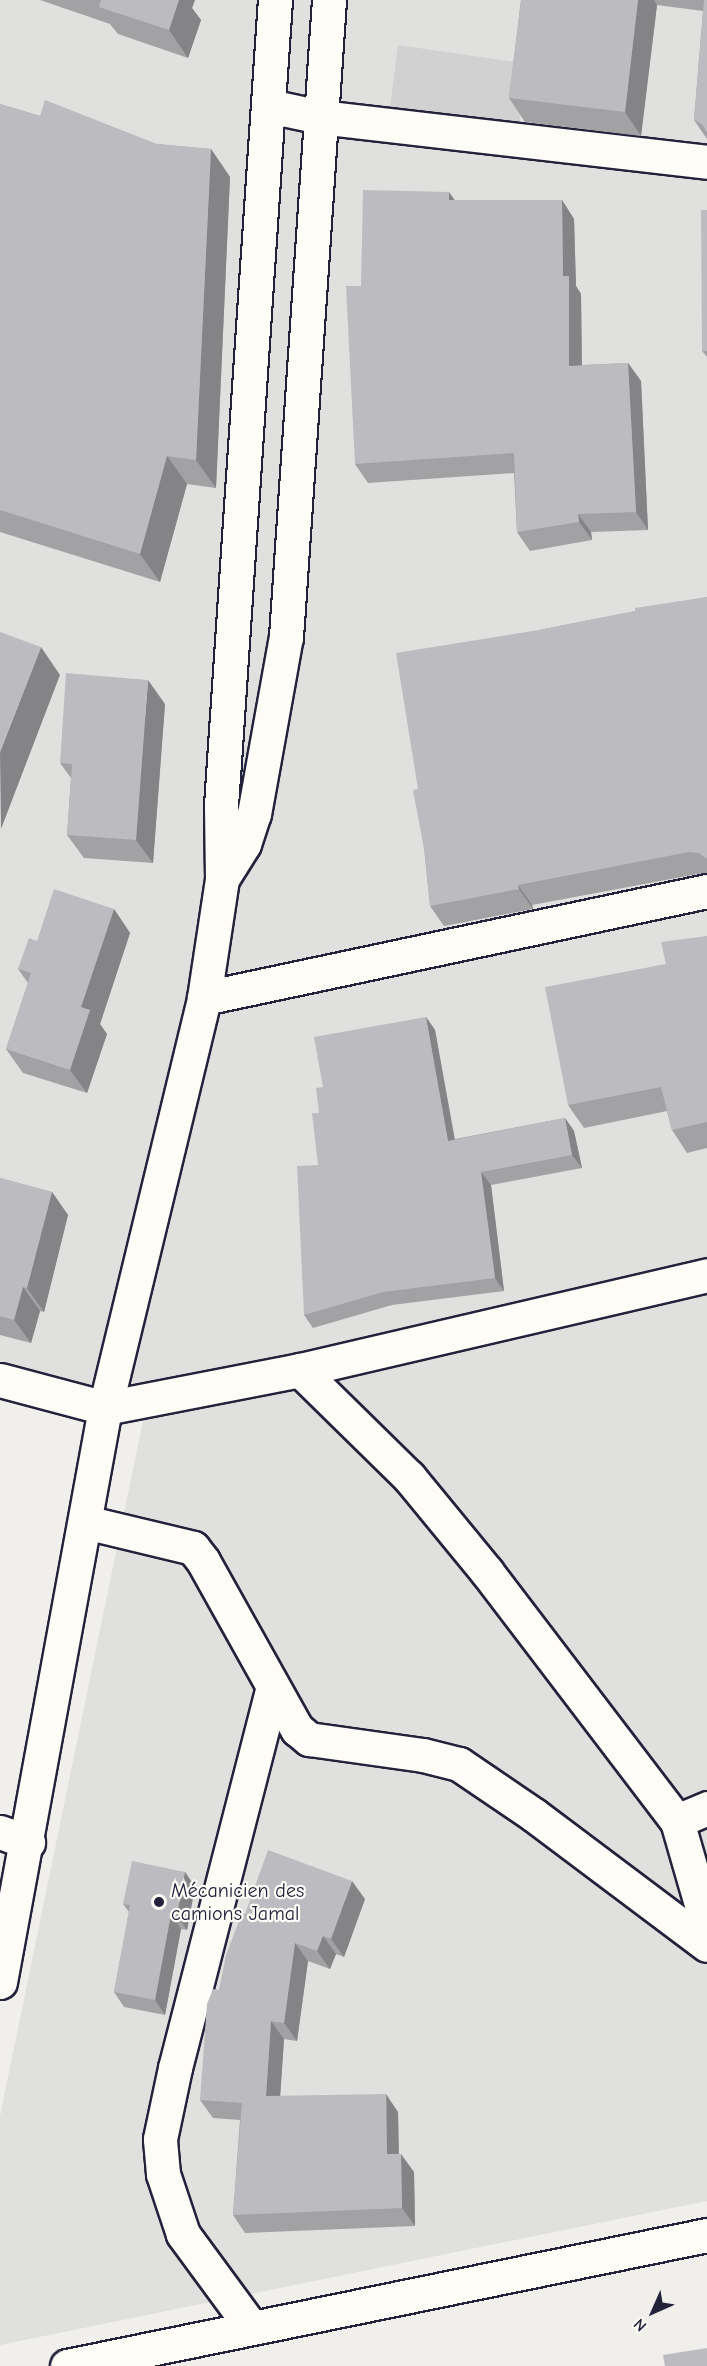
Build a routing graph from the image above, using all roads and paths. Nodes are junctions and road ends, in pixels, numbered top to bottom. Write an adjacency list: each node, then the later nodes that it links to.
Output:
1 (275, 0): 3 (street)
2 (329, 0): 4 (street)
3 (269, 106): 4 (street); 6 (street)
4 (320, 117): 5 (street); 6 (street)
5 (707, 162)
6 (222, 879): 8 (street)
7 (707, 891): 8 (street)
8 (204, 998): 12 (street)
9 (707, 1275): 10 (street)
10 (300, 1370): 12 (street); 16 (street)
11 (0, 1380): 12 (street)
12 (105, 1408): 13 (street)
13 (85, 1522): 14 (street); 17 (street)
14 (273, 1687): 19 (street); 22 (street)
15 (707, 1808): 16 (street)
16 (677, 1821): 18 (street)
17 (14, 1837): 20 (street)
18 (707, 1925)
19 (707, 1945)
20 (0, 1982)
21 (707, 2235): 22 (street)
22 (252, 2328): 23 (street)
23 (146, 2357): 24 (street)
24 (68, 2366)

